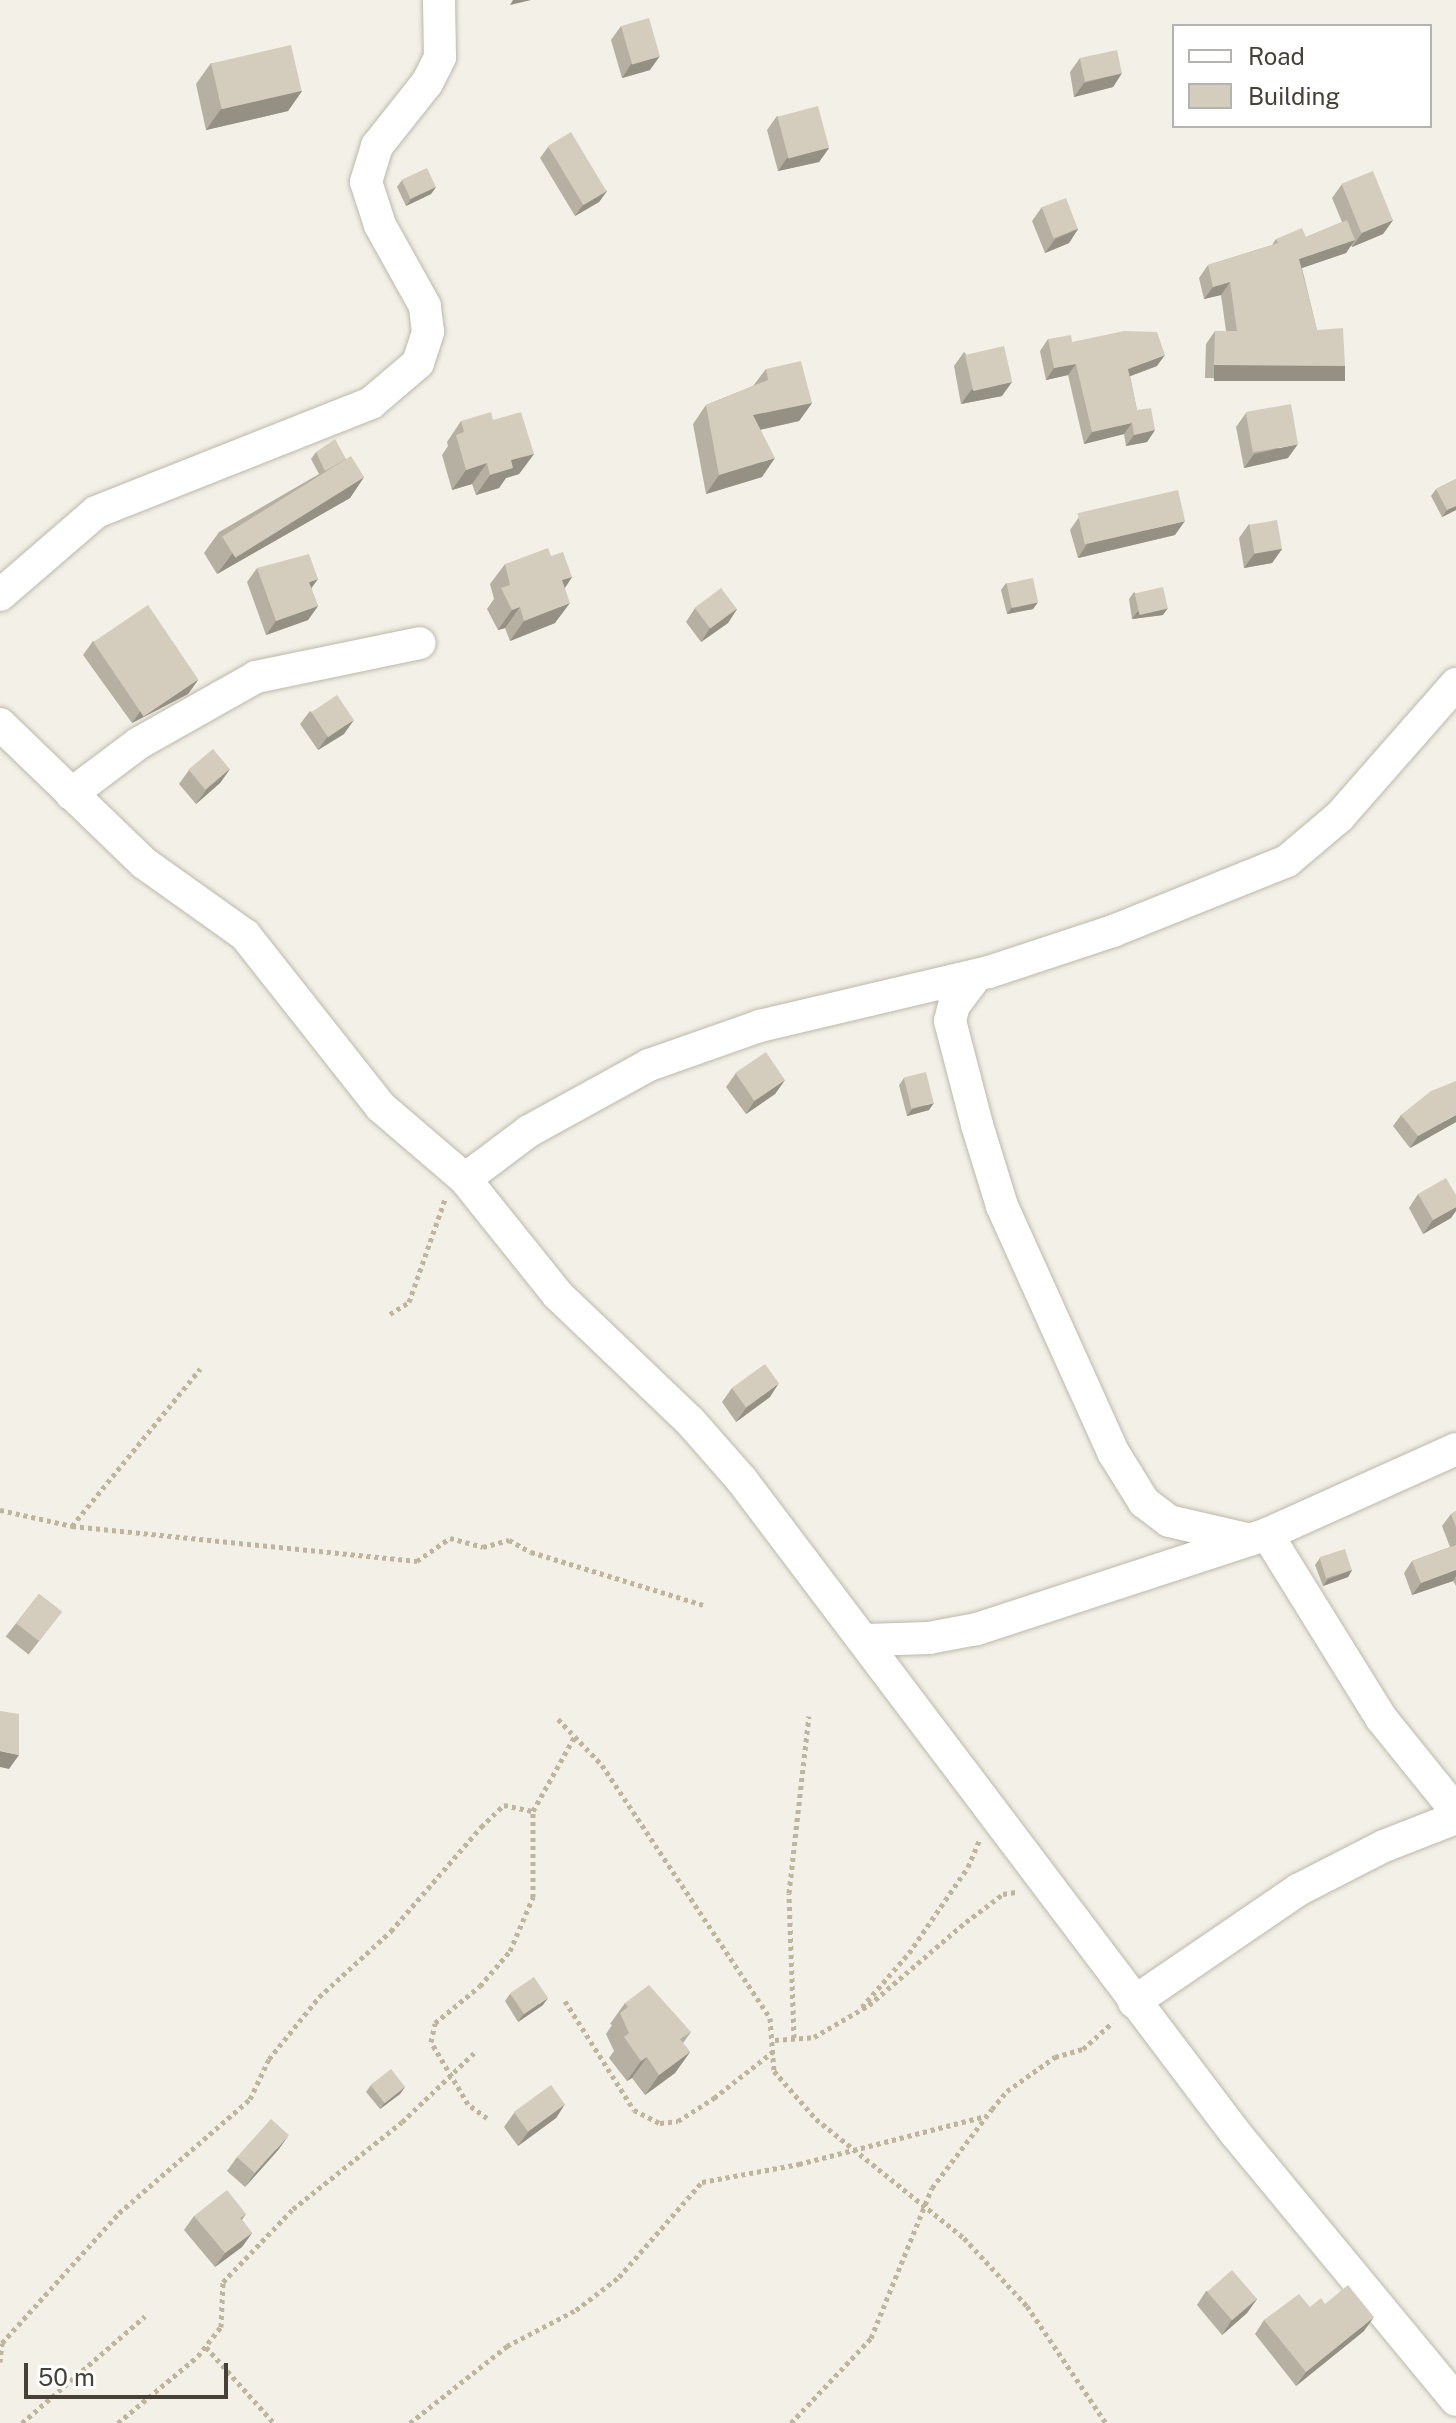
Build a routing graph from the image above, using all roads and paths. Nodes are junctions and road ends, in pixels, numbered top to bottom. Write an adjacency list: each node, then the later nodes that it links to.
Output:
1 (439, 0): 2 (street)
2 (0, 595)
3 (420, 643): 6 (street)
4 (1456, 684): 7 (street)
5 (0, 724): 6 (street)
6 (71, 794): 8 (street)
7 (976, 976): 8 (street); 14 (street)
8 (465, 1179): 9 (path); 16 (street)
9 (390, 1314)
10 (200, 1369): 13 (path)
11 (1456, 1449): 14 (street)
12 (0, 1510): 13 (path)
13 (72, 1526): 15 (path)
14 (1257, 1537): 16 (street); 21 (street)
15 (703, 1605)
16 (865, 1640): 22 (street)
17 (809, 1716): 28 (path)
18 (558, 1719): 19 (path)
19 (575, 1736): 20 (path); 29 (path)
20 (533, 1811): 32 (path); 39 (path)
21 (1456, 1811)
22 (991, 1812): 24 (street); 27 (path)
23 (1456, 1818): 26 (street)
24 (1045, 1887): 26 (street); 27 (path)
25 (565, 2001): 30 (path)
26 (1134, 2002): 33 (path); 40 (street)
27 (858, 2011): 28 (path)
28 (794, 2038): 29 (path)
29 (775, 2040): 30 (path)
30 (775, 2050): 35 (path)
31 (476, 2051): 32 (path)
32 (448, 2076): 34 (path); 38 (path)
33 (986, 2116): 35 (path); 36 (path)
34 (487, 2118)
35 (857, 2149): 36 (path); 44 (path)
36 (924, 2208): 45 (path); 46 (path)
37 (145, 2316): 41 (path)
38 (206, 2347): 42 (path); 43 (path)
39 (0, 2362)
40 (1456, 2400)
41 (22, 2423)
42 (118, 2423)
43 (274, 2423)
44 (410, 2423)
45 (791, 2423)
46 (1106, 2423)

